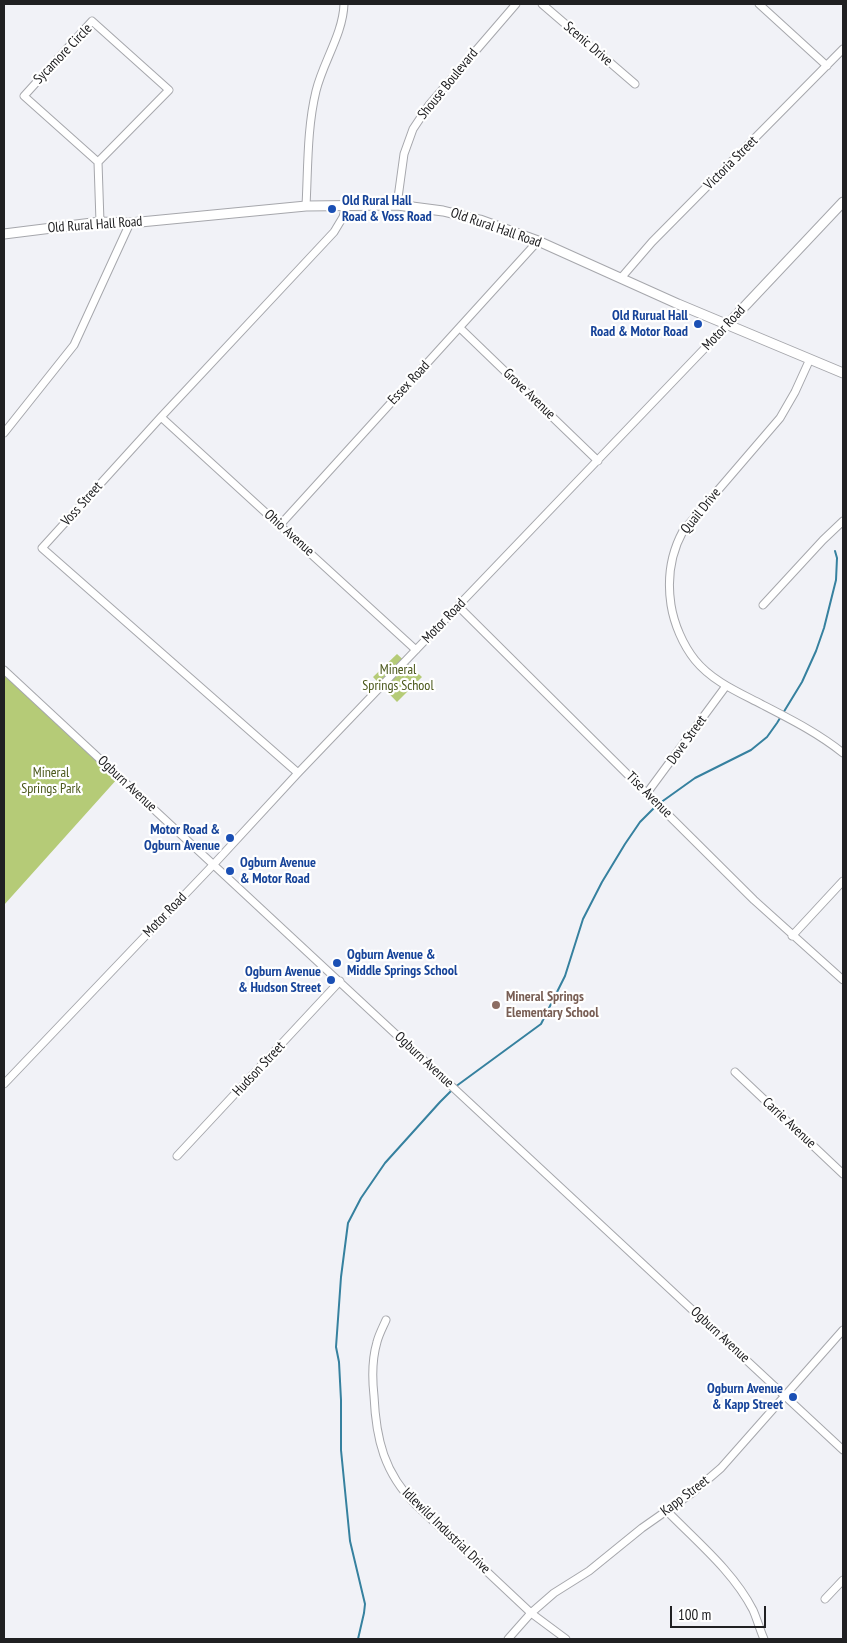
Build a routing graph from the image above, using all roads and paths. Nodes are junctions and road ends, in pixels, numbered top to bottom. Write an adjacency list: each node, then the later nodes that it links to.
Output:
1 (344, 4): 11 (street)
2 (516, 4): 10 (street, Shouse Boulevard)
3 (542, 4): 7 (street, Scenic Drive)
4 (759, 4): 6 (street)
5 (843, 49): 6 (street, Victoria Street)
6 (827, 66): 17 (street, Victoria Street)
7 (635, 84)
8 (98, 162): 8 (street, Sycamore Circle); 13 (street)
9 (843, 202): 18 (main road, Motor Road)
10 (397, 205): 12 (main road, Old Rural Hall Road); 16 (main road, Old Rural Hall Road)
11 (306, 206): 12 (main road, Old Rural Hall Road); 14 (main road, Old Rural Hall Road)
12 (346, 206): 22 (street, Voss Street)
13 (100, 222): 14 (main road, Old Rural Hall Road); 15 (main road, Old Rural Hall Road)
14 (130, 223): 23 (street)
15 (6, 232)
16 (538, 242): 17 (main road, Old Rural Hall Road); 19 (street, Essex Road)
17 (621, 278): 18 (main road, Old Rural Hall Road)
18 (728, 324): 20 (main road, Old Rural Hall Road); 24 (street, Motor Road)
19 (460, 328): 24 (street, Grove Avenue); 26 (street, Essex Road)
20 (810, 359): 21 (main road, Old Rural Hall Road); 31 (street, Quail Drive)
21 (843, 373)
22 (161, 417): 26 (street, Ohio Avenue); 33 (street, Voss Street)
23 (4, 433)
24 (598, 461): 27 (street, Motor Road)
25 (843, 520): 28 (street)
26 (280, 525): 29 (street, Ohio Avenue)
27 (458, 606): 29 (street, Motor Road); 34 (street, Tise Avenue)
28 (763, 606)
29 (416, 650): 33 (street, Motor Road)
30 (4, 670): 35 (street, Ogburn Avenue)
31 (726, 686): 32 (street, Quail Drive); 34 (street, Dove Street)
32 (843, 753)
33 (298, 773): 35 (street, Motor Road)
34 (647, 793): 37 (street, Tise Avenue)
35 (214, 864): 39 (street, Ogburn Avenue); 41 (street, Motor Road)
36 (843, 881): 37 (street)
37 (792, 936): 38 (street, Tise Avenue)
38 (843, 980)
39 (340, 982): 42 (street, Hudson Street); 46 (street, Ogburn Avenue)
40 (735, 1072): 43 (street, Carrie Avenue)
41 (4, 1084)
42 (177, 1156)
43 (843, 1174)
44 (386, 1320): 51 (street, Idlewild Industrial Drive)
45 (843, 1330): 46 (street, Kapp Street)
46 (785, 1395): 47 (street, Ogburn Avenue); 48 (street, Kapp Street)
47 (843, 1450)
48 (666, 1510): 51 (street, Kapp Street); 54 (street)
49 (843, 1580): 50 (street)
50 (825, 1599)
51 (531, 1613): 52 (street, Kapp Street); 53 (street, Idlewild Industrial Drive)
52 (508, 1639)
53 (566, 1639)
54 (764, 1639)

